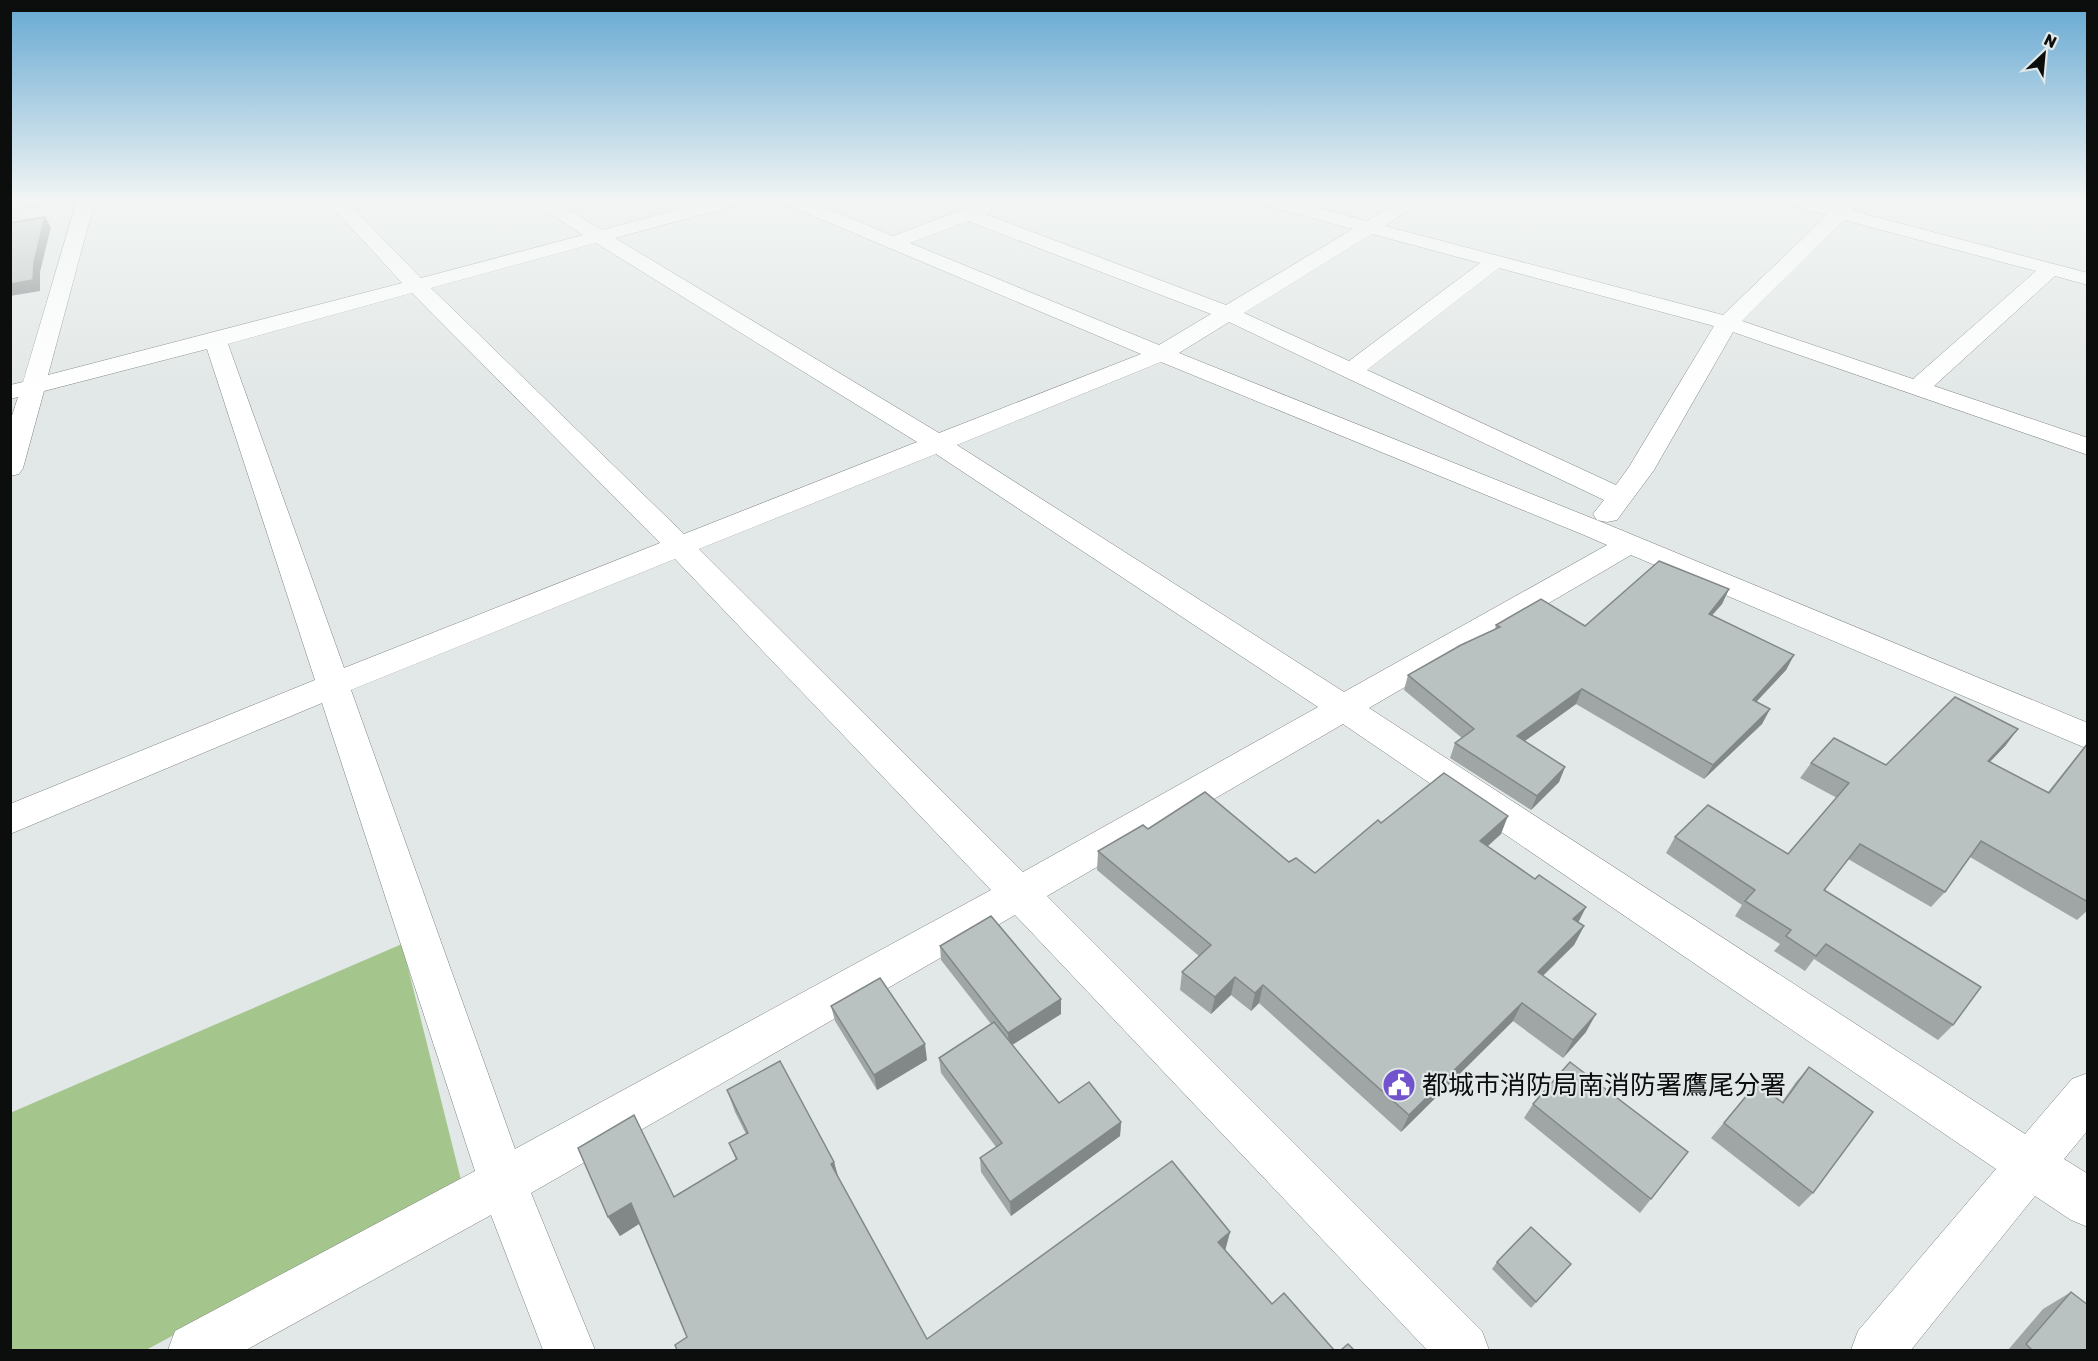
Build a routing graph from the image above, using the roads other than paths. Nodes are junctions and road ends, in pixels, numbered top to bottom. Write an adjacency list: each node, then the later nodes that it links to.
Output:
1 (64, 264): 21 (street)
2 (395, 264): 14 (street)
3 (499, 264): 14 (street)
4 (641, 264): 23 (street)
5 (945, 264): 18 (street)
6 (1098, 264): 15 (street)
7 (1309, 264): 15 (street)
8 (1492, 264): 19 (street)
9 (1500, 264): 16 (street)
10 (1789, 264): 16 (street)
11 (2033, 264): 12 (street)
12 (2051, 269): 13 (street); 20 (street)
13 (2088, 279)
14 (416, 286): 17 (street); 28 (street)
15 (1227, 313): 18 (street); 19 (street)
16 (1727, 323): 20 (street); 25 (street)
17 (215, 340): 21 (street); 29 (street)
18 (1161, 354): 23 (street); 26 (street)
19 (1349, 372): 25 (street)
20 (1917, 388): 22 (street)
21 (21, 390): 24 (street)
22 (2084, 440)
23 (937, 443): 28 (street); 30 (street)
24 (10, 468)
25 (1620, 497): 26 (street)
26 (1594, 529): 27 (street)
27 (1629, 544): 30 (street); 31 (street)
28 (680, 546): 29 (street); 33 (street)
29 (333, 685): 32 (street); 36 (street)
30 (1343, 707): 33 (street); 35 (street)
31 (2088, 737)
32 (10, 820)
33 (1020, 893): 36 (street); 40 (street)
34 (2088, 1095): 35 (street)
35 (2031, 1165): 37 (street); 41 (street)
36 (503, 1182): 38 (street); 39 (street)
37 (2088, 1203)
38 (194, 1350)
39 (570, 1350)
40 (1463, 1350)
41 (1876, 1350)

